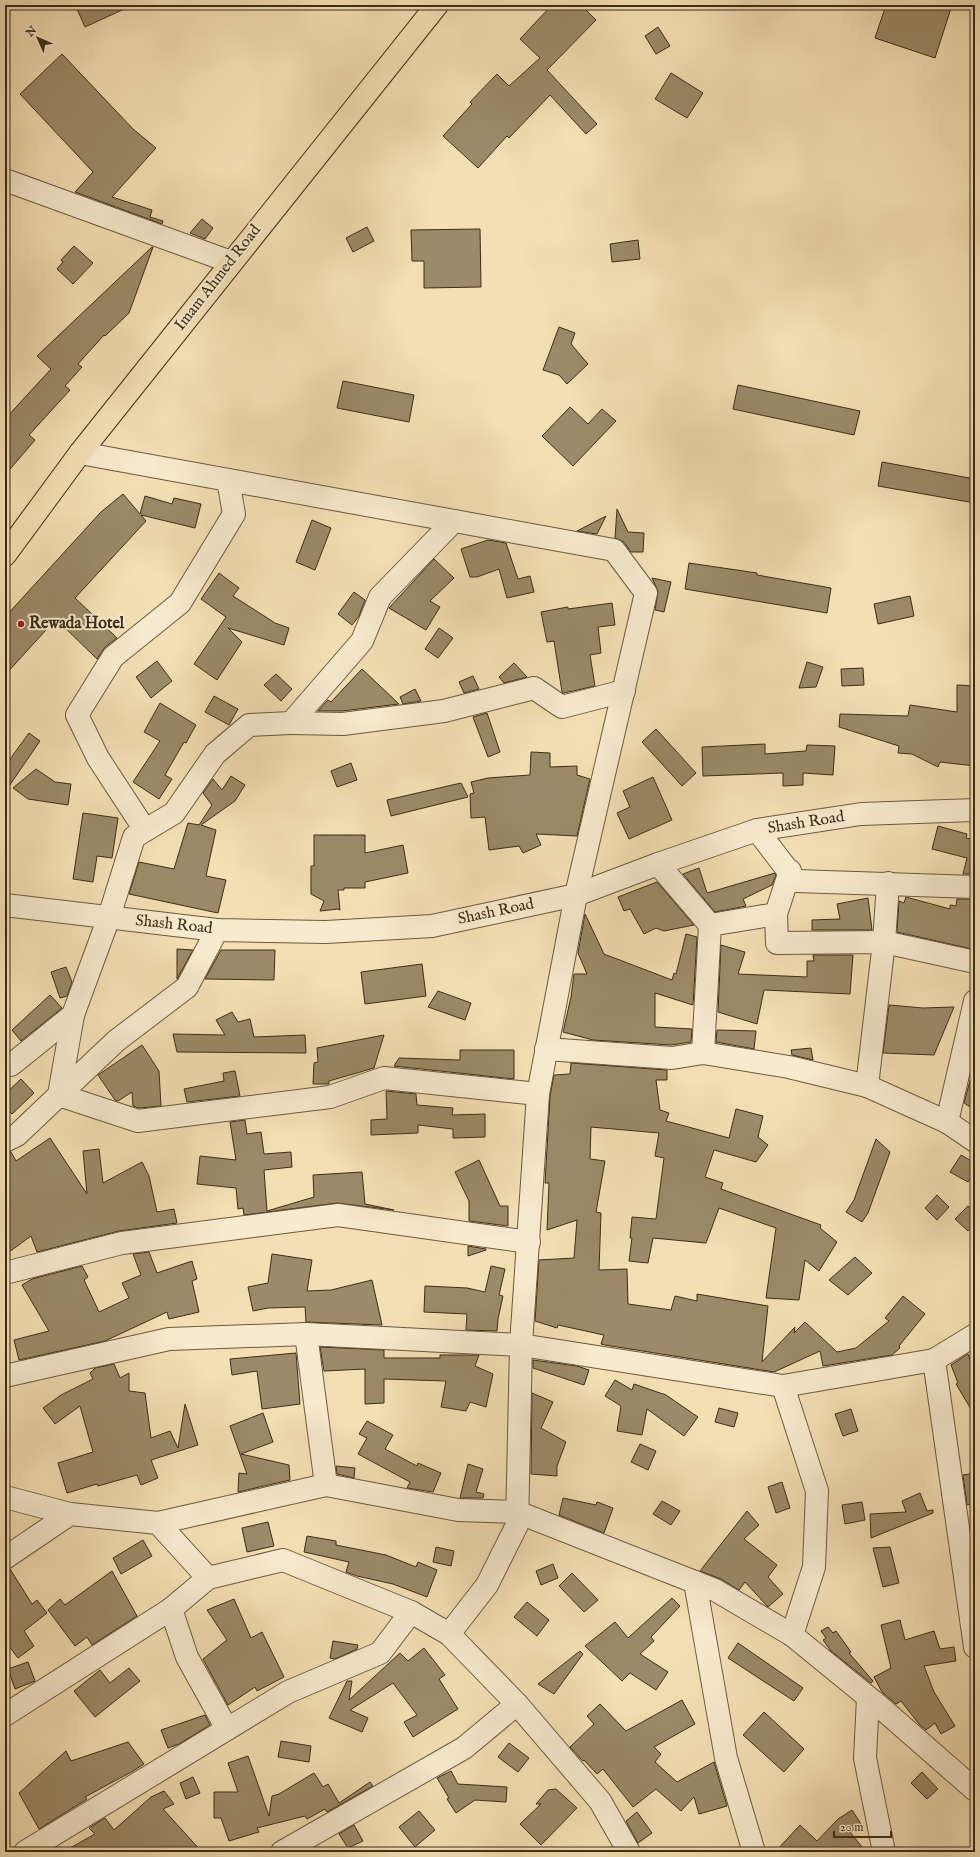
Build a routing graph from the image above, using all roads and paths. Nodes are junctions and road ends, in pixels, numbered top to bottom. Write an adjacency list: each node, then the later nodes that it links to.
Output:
1 (437, 5): 3 (highway, Imam Ahmed Road)
2 (5, 180): 3 (street)
3 (231, 262): 4 (highway, Imam Ahmed Road)
4 (80, 453): 5 (street); 7 (highway, Imam Ahmed Road)
5 (228, 480): 6 (street); 11 (street)
6 (454, 520): 8 (street); 9 (street)
7 (5, 555)
8 (624, 691): 9 (street); 17 (street)
9 (291, 723): 11 (street)
10 (975, 810): 12 (street, Shash Road)
11 (145, 830): 20 (street)
12 (757, 830): 13 (street, Shash Road); 14 (street)
13 (658, 864): 17 (street, Shash Road); 21 (street)
14 (790, 871): 15 (street); 19 (street)
15 (888, 883): 16 (street); 23 (street)
16 (975, 887)
17 (576, 895): 22 (street, Shash Road); 27 (street)
18 (5, 905): 20 (street, Shash Road)
19 (776, 914): 21 (street); 23 (street)
20 (109, 917): 22 (street, Shash Road); 26 (street)
21 (710, 925): 28 (street)
22 (217, 930): 32 (street)
23 (884, 942): 24 (street); 30 (street)
24 (975, 962)
25 (975, 1001): 33 (street)
26 (73, 1016): 29 (street); 32 (street)
27 (546, 1049): 28 (street); 31 (street)
28 (703, 1053): 30 (street)
29 (5, 1065)
30 (867, 1086): 33 (street)
31 (538, 1094): 32 (street); 36 (street)
32 (59, 1095): 34 (street)
33 (947, 1122): 35 (street)
34 (5, 1141)
35 (975, 1141)
36 (529, 1242): 37 (street); 40 (street)
37 (5, 1273)
38 (306, 1334): 40 (street); 42 (street); 44 (street)
39 (975, 1335): 41 (street)
40 (521, 1345): 43 (street); 46 (street)
41 (934, 1360): 43 (street); 56 (street)
42 (5, 1376)
43 (782, 1386): 55 (street)
44 (326, 1485): 46 (street); 48 (street)
45 (5, 1497): 47 (street)
46 (517, 1512): 51 (street); 54 (street)
47 (70, 1514): 48 (street); 49 (street)
48 (158, 1523): 50 (street)
49 (5, 1558)
50 (208, 1578): 52 (street); 53 (street)
51 (695, 1582): 55 (street); 65 (street)
52 (171, 1609): 59 (street); 60 (street)
53 (411, 1612): 54 (street); 60 (street)
54 (449, 1634): 58 (street)
55 (792, 1635): 57 (street)
56 (975, 1648)
57 (868, 1698): 61 (street); 66 (street)
58 (517, 1704): 63 (street); 64 (street)
59 (5, 1715)
60 (227, 1729): 62 (street)
61 (975, 1790)
62 (25, 1852)
63 (282, 1852)
64 (629, 1852)
65 (754, 1852)
66 (884, 1852)

